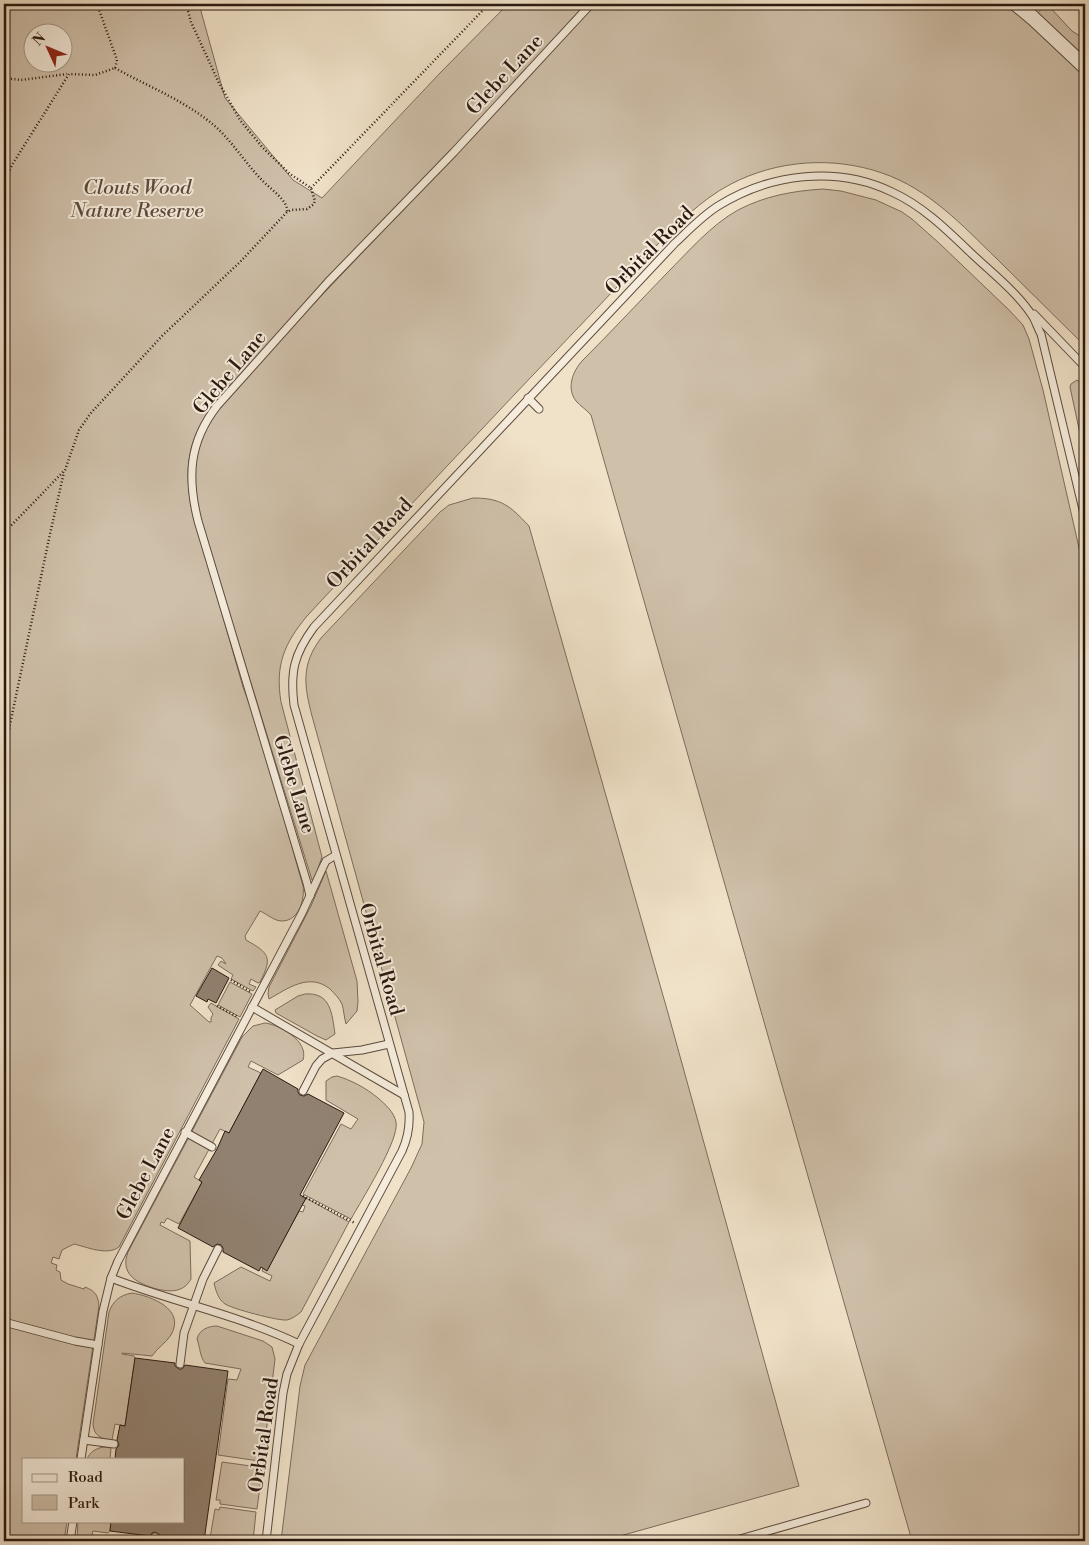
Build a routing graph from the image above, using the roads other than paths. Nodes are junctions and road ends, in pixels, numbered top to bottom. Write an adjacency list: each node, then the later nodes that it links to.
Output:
1 (591, 4): 10 (lane, Glebe Lane)
2 (1016, 4): 3 (street)
3 (1085, 67)
4 (1018, 298): 5 (lane); 6 (lane, Orbital Road); 8 (lane, Orbital Road)
5 (1085, 366)
6 (528, 398): 7 (lane); 9 (lane, Orbital Road)
7 (539, 408)
8 (1085, 518)
9 (336, 855): 10 (lane, Glebe Lane); 12 (lane, Orbital Road)
10 (310, 896): 11 (lane, Glebe Lane)
11 (252, 1007): 13 (lane); 16 (lane, Glebe Lane)
12 (389, 1044): 13 (lane); 15 (lane, Orbital Road)
13 (332, 1053): 14 (lane); 15 (lane)
14 (303, 1091)
15 (404, 1095): 22 (lane, Orbital Road)
16 (185, 1132): 17 (lane); 19 (lane, Glebe Lane)
17 (212, 1146)
18 (218, 1249): 20 (lane)
19 (111, 1278): 20 (lane); 23 (lane, Glebe Lane)
20 (193, 1306): 22 (lane); 24 (lane)
21 (4, 1322): 23 (lane)
22 (299, 1344): 31 (lane, Orbital Road)
23 (98, 1345): 25 (lane, Glebe Lane)
24 (180, 1364)
25 (84, 1440): 26 (lane); 27 (lane, Glebe Lane)
26 (114, 1444)
27 (81, 1458)
28 (866, 1503): 32 (lane)
29 (72, 1522): 30 (lane)
30 (70, 1541)
31 (266, 1541)
32 (733, 1541)

